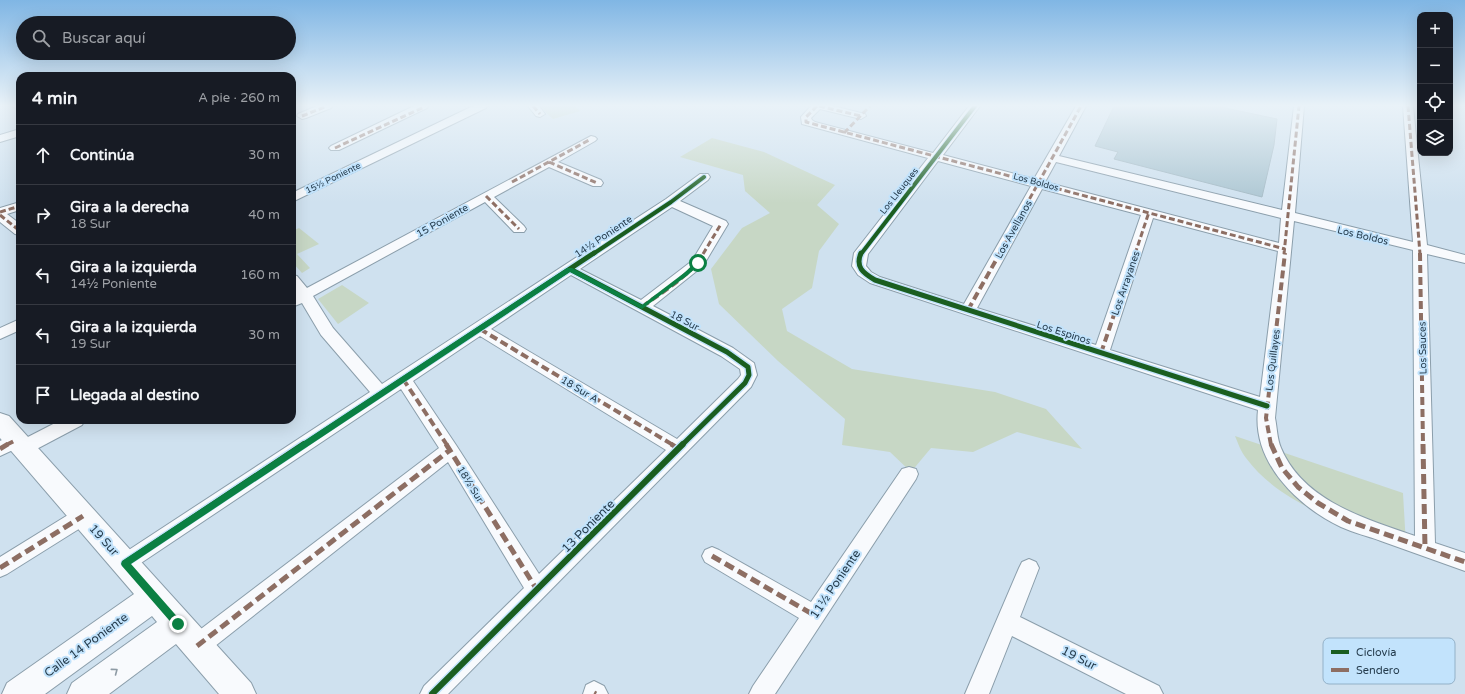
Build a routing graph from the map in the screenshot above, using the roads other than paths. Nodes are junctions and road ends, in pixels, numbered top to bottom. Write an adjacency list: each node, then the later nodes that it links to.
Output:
1 (356, 138): 9 (street)
2 (415, 138): 16 (street, 15½ Poniente)
3 (866, 138): 10 (street, Los Boldos)
4 (950, 138): 10 (street, Los Lleuques)
5 (1063, 138): 11 (street, Los Avellanos)
6 (1296, 138): 23 (street, Los Quillayes)
7 (1411, 138): 27 (street, Los Sauces)
8 (591, 139): 12 (street, 15 Poniente)
9 (335, 148)
10 (936, 156): 15 (street, Los Boldos); 29 (street, Los Lleuques)
11 (1052, 158): 15 (street, Los Avellanos); 23 (street, Los Boldos)
12 (549, 162): 14 (street); 17 (street, 15 Poniente)
13 (704, 177): 18 (street, 14½ Poniente)
14 (597, 183)
15 (1038, 183): 21 (street, Los Boldos); 33 (street, Los Avellanos)
16 (296, 196)
17 (486, 196): 25 (street); 31 (street, 15 Poniente)
18 (671, 202): 30 (street, 14½ Poniente); 32 (street)
19 (16, 207): 20 (street)
20 (0, 212)
21 (1149, 212): 26 (street, Los Boldos); 37 (street, Los Arrayanes)
22 (0, 215): 24 (street)
23 (1288, 217): 26 (street, Los Quillayes); 27 (street, Los Boldos)
24 (16, 228)
25 (519, 229)
26 (1285, 248): 41 (street, Los Quillayes)
27 (1420, 248): 28 (street, Los Boldos); 48 (street, Los Sauces)
28 (1465, 259)
29 (860, 268): 33 (street, Los Espinos)
30 (570, 269): 32 (street, 18 Sur); 35 (street, 14½ Poniente)
31 (299, 298): 40 (street)
32 (642, 307): 38 (street, 18 Sur)
33 (968, 310): 37 (street, Los Espinos)
34 (16, 326): 36 (street)
35 (480, 329): 39 (street, 14½ Poniente); 44 (street, 18 Sur A)
36 (0, 334)
37 (1101, 353): 41 (street, Los Espinos)
38 (748, 367): 44 (street, 13 Poniente)
39 (403, 379): 40 (street, 14½ Poniente); 45 (street, 18½ Sur)
40 (381, 394): 51 (street, 14½ Poniente)
41 (1267, 406): 48 (street, Los Quillayes)
42 (63, 424): 43 (street)
43 (10, 440): 47 (street, 19 Sur)
44 (679, 449): 54 (street, 13 Poniente)
45 (450, 450): 54 (street, 18½ Sur); 58 (street)
46 (909, 474): 56 (street, 11½ Poniente)
47 (83, 516): 51 (street, 19 Sur); 52 (street)
48 (1425, 548): 50 (street)
49 (712, 556): 56 (street)
50 (1465, 562)
51 (125, 564): 55 (street, 19 Sur)
52 (0, 568)
53 (1029, 568): 57 (street)
54 (537, 590): 62 (street, 13 Poniente)
55 (154, 597): 58 (street, 19 Sur); 59 (street, Calle 14 Poniente)
56 (814, 615): 63 (street, 11½ Poniente)
57 (1007, 622): 64 (street); 65 (street, 19 Sur)
58 (188, 635): 60 (street, one-way to 58); 61 (street, 19 Sur)
59 (18, 694)
60 (83, 694)
61 (240, 694)
62 (432, 694)
63 (761, 694)
64 (977, 694)
65 (1151, 694)

